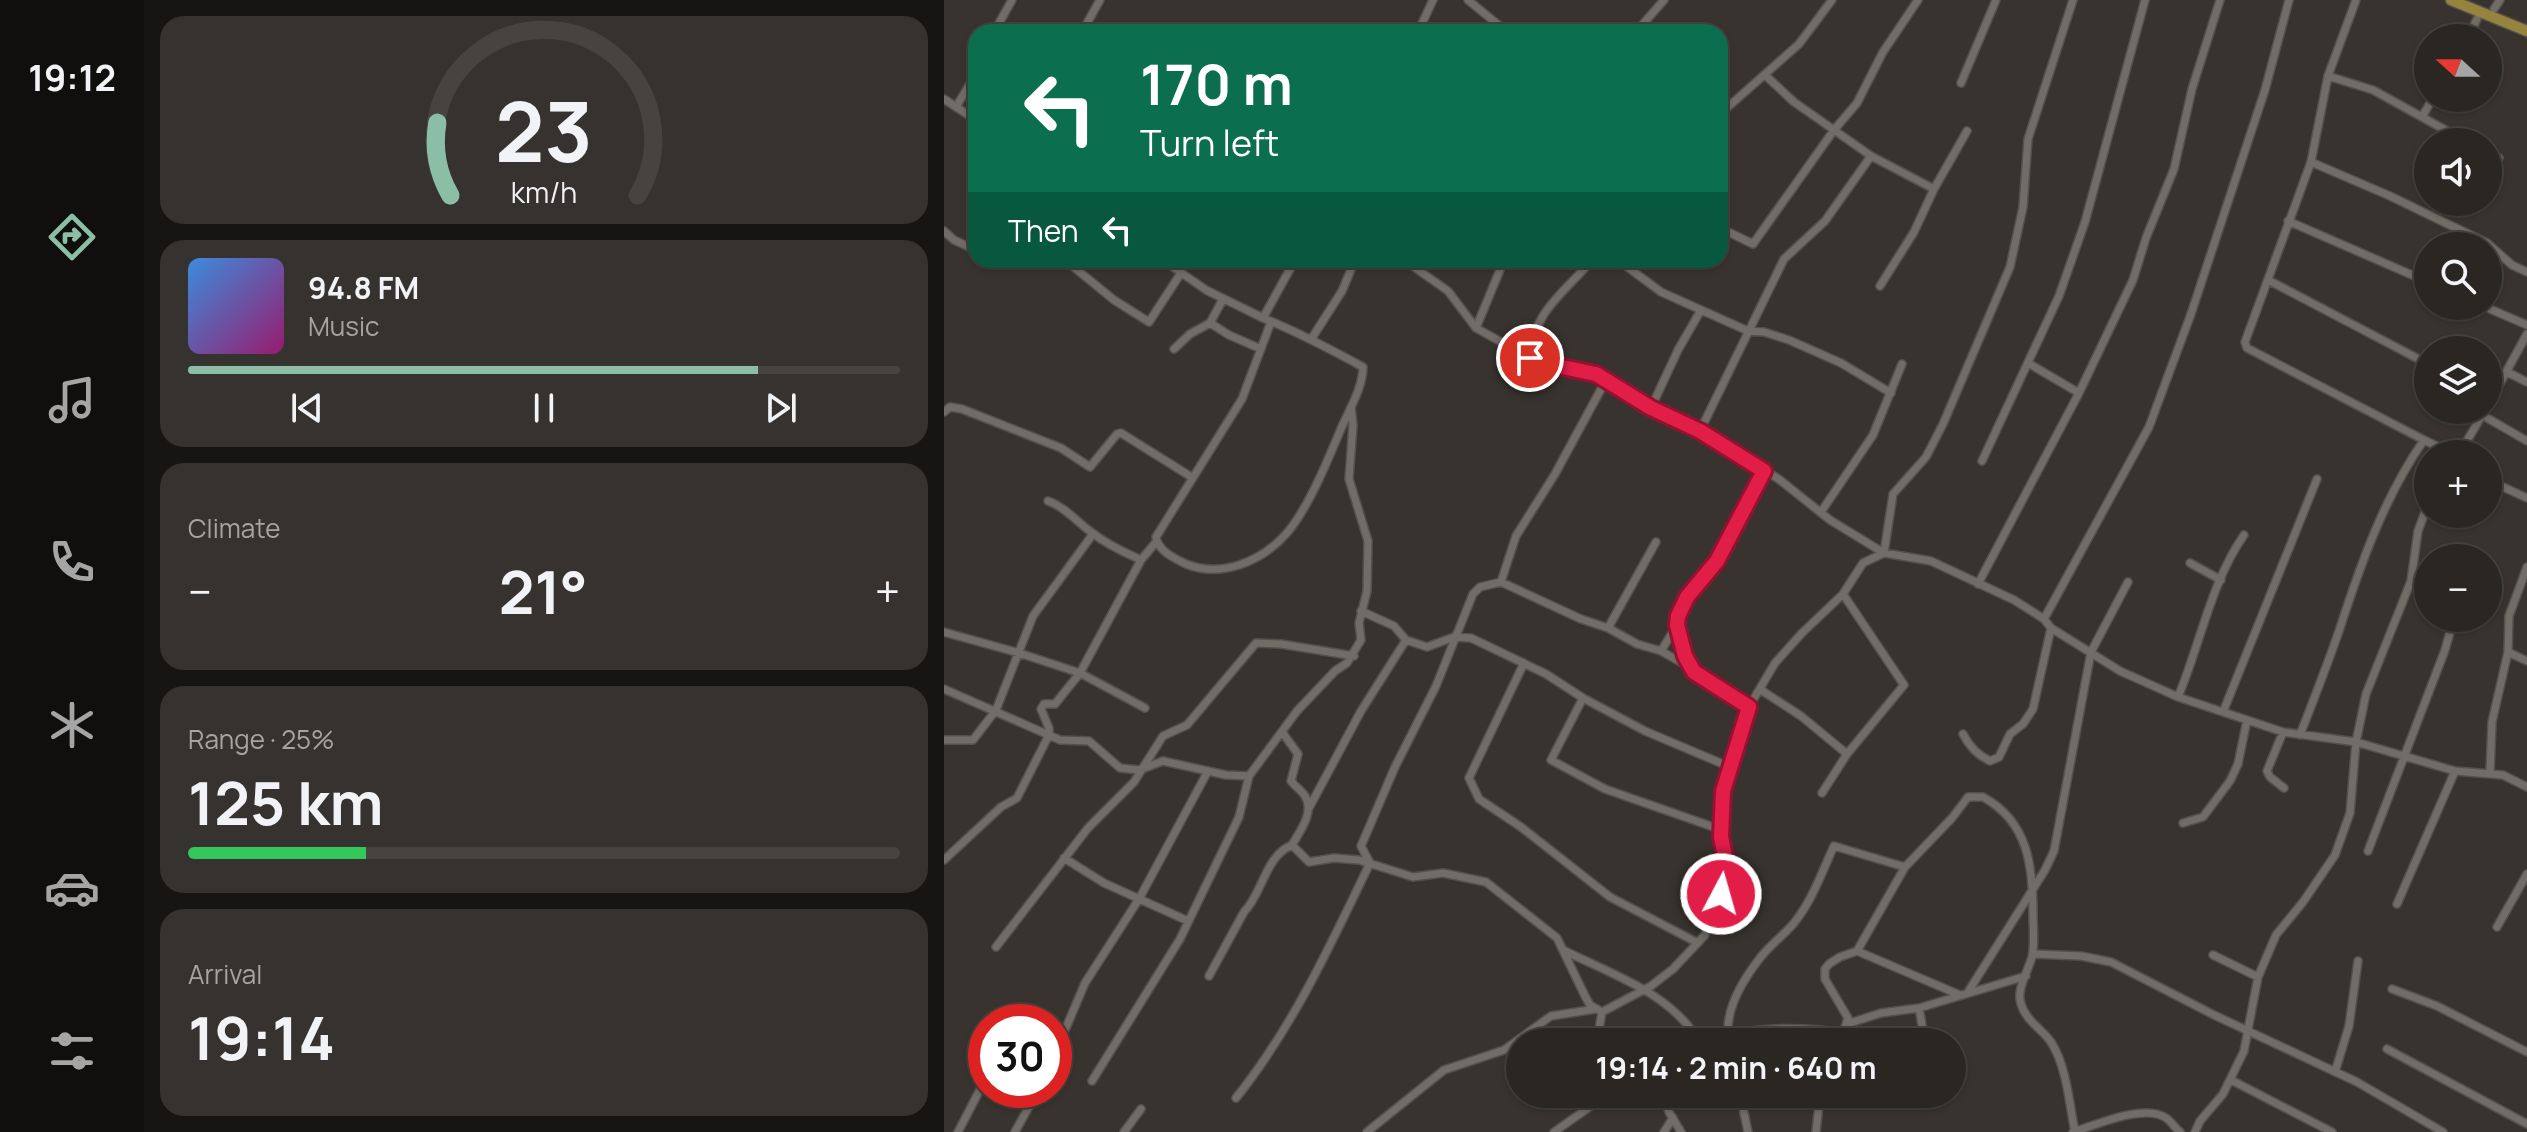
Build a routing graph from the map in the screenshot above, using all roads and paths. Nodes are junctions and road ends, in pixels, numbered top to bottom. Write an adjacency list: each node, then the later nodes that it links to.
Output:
1 (1012, 0): 18 (street)
2 (1100, 0): 19 (street)
3 (1433, 0): 20 (street)
4 (1468, 0): 21 (street)
5 (1664, 0): 22 (street)
6 (1832, 0): 25 (street)
7 (1918, 0): 36 (street)
8 (1996, 0): 27 (street)
9 (2073, 0): 101 (street)
10 (2145, 0): 72 (street)
11 (2220, 0): 79 (street)
12 (2289, 0): 111 (street)
13 (2356, 0): 26 (street)
14 (2451, 0): 24 (main road)
15 (2500, 0): 16 (street)
16 (2494, 9)
17 (2477, 19): 23 (street)
18 (998, 24)
19 (1086, 24)
20 (1422, 24)
21 (1497, 24)
22 (1643, 24)
23 (2475, 24)
24 (2527, 31)
25 (1765, 75): 31 (street); 36 (street)
26 (2328, 76): 34 (street); 39 (street)
27 (1961, 83)
28 (968, 87): 30 (street)
29 (944, 99): 30 (street)
30 (956, 107): 33 (street)
31 (1728, 107)
32 (2425, 112): 34 (street)
33 (968, 115)
34 (2422, 117): 35 (street)
35 (2442, 128)
36 (1834, 130): 38 (street); 43 (street)
37 (1967, 131): 40 (street)
38 (1871, 156): 40 (street); 65 (street)
39 (2311, 162): 41 (street); 53 (street)
40 (1934, 189): 57 (street)
41 (2288, 221): 55 (street); 56 (street)
42 (944, 231): 44 (street)
43 (1728, 232)
44 (968, 246)
45 (1075, 268): 54 (street)
46 (1174, 268): 54 (street)
47 (1291, 268): 61 (street)
48 (1352, 268): 67 (street)
49 (1415, 268): 64 (street)
50 (1501, 268): 64 (street)
51 (1585, 268): 71 (street)
52 (1629, 268): 59 (street)
53 (2527, 272)
54 (1181, 273): 58 (street)
55 (2414, 276)
56 (2268, 280): 70 (street); 85 (street)
57 (1880, 286)
58 (1223, 299): 61 (street); 62 (street)
59 (1701, 310): 65 (street); 81 (street)
60 (2502, 314): 63 (street)
61 (1267, 320): 67 (street); 69 (street)
62 (1210, 323): 68 (street); 69 (street)
63 (2527, 325)
64 (1476, 328): 71 (street)
65 (1748, 331): 78 (street); 84 (street)
66 (2527, 334): 74 (street)
67 (1312, 338): 80 (street)
68 (1174, 349)
69 (1261, 349): 90 (street)
70 (2414, 357)
71 (1530, 358): 75 (street)
72 (2028, 363): 79 (street); 88 (street)
73 (1902, 364): 78 (street)
74 (2507, 372): 76 (street); 77 (street)
75 (1606, 380): 81 (street); 106 (street)
76 (2502, 380)
77 (2527, 382)
78 (1891, 393): 95 (street)
79 (2079, 393): 108 (street)
80 (1351, 405): 99 (street); 110 (street)
81 (1651, 408): 84 (street)
82 (944, 412): 90 (street)
83 (2502, 424): 86 (street)
84 (1700, 431): 89 (street)
85 (2424, 440)
86 (2527, 441)
87 (2414, 456): 141 (street)
88 (1982, 461)
89 (1764, 471): 95 (street); 112 (street)
90 (1193, 478): 99 (street)
91 (2317, 479): 135 (street)
92 (2502, 486): 93 (street)
93 (2527, 498)
94 (1048, 501): 97 (street)
95 (1821, 512): 101 (street)
96 (2419, 528): 143 (street)
97 (1093, 534): 102 (street); 122 (street)
98 (2244, 535): 105 (street)
99 (1156, 542): 127 (street)
100 (1656, 542): 113 (street)
101 (1884, 553): 108 (street); 109 (street)
102 (1137, 558)
103 (2190, 563): 105 (street)
104 (2527, 567): 121 (street)
105 (2221, 580): 130 (street)
106 (1501, 582): 113 (street); 117 (street)
107 (2128, 582): 120 (street)
108 (1978, 584): 111 (street)
109 (1843, 594): 129 (street); 144 (street)
110 (1361, 611): 118 (street); 123 (street)
111 (2044, 619): 114 (street)
112 (1677, 625): 119 (street); 126 (street)
113 (1608, 628): 119 (street)
114 (2051, 628): 120 (street); 139 (street)
115 (944, 632): 122 (street)
116 (2449, 632): 145 (street)
117 (1454, 637): 118 (street); 125 (street); 162 (street)
118 (1406, 640): 155 (street)
119 (1661, 651): 126 (street)
120 (2091, 652): 130 (street); 165 (street)
121 (2508, 652): 124 (street); 150 (street)
122 (1019, 653): 127 (street); 134 (street)
123 (1354, 656): 137 (street); 147 (street)
124 (2527, 661)
125 (1524, 663): 131 (street); 170 (street)
126 (1691, 668): 132 (street)
127 (1080, 673): 133 (street); 140 (street)
128 (944, 689): 134 (street)
129 (1761, 690): 132 (street); 144 (street)
130 (2178, 697): 135 (street)
131 (1583, 698): 146 (street); 157 (street)
132 (1749, 707): 146 (street)
133 (1145, 708)
134 (996, 710): 140 (street); 142 (street)
135 (2223, 712): 136 (street)
136 (2247, 720): 138 (street); 156 (street)
137 (1282, 732): 151 (street); 155 (street)
138 (2283, 732): 141 (street); 153 (street)
139 (1963, 734)
140 (1049, 735): 147 (street); 161 (street)
141 (2300, 735): 143 (street)
142 (944, 740)
143 (2356, 742): 145 (street); 179 (street)
144 (1847, 754): 154 (street)
145 (2404, 755): 149 (street); 159 (street)
146 (1730, 767): 157 (street)
147 (1144, 768): 148 (street); 160 (street)
148 (1208, 771): 151 (street); 166 (street)
149 (2455, 771): 150 (street); 167 (street)
150 (2490, 773): 152 (street)
151 (1249, 776): 168 (street)
152 (2527, 787)
153 (2284, 788)
154 (1822, 793)
155 (1309, 808): 158 (street)
156 (2183, 823)
157 (1722, 830): 170 (street)
158 (1292, 845): 162 (street); 177 (street)
159 (2368, 851)
160 (1064, 858): 166 (street); 171 (street)
161 (944, 860)
162 (1370, 863): 172 (street); 198 (street)
163 (1905, 867): 165 (street); 173 (street); 188 (street)
164 (2527, 874): 169 (street)
165 (2033, 887): 174 (street); 182 (street)
166 (1139, 899): 168 (street); 185 (street)
167 (2397, 904)
168 (1188, 921): 197 (street)
169 (2497, 927)
170 (1698, 943): 181 (street)
171 (996, 947)
172 (1565, 951): 181 (street); 184 (street)
173 (1857, 951): 182 (street); 190 (street)
174 (2033, 954): 178 (street); 192 (street)
175 (2213, 955): 179 (street)
176 (2358, 961): 195 (street)
177 (1209, 976)
178 (2026, 976): 182 (street); 217 (street)
179 (2258, 977): 192 (street)
180 (2392, 989): 194 (street)
181 (1644, 990): 184 (street); 187 (street)
182 (1964, 994): 183 (street)
183 (1919, 1008): 190 (street); 191 (street)
184 (1599, 1011): 186 (street); 211 (street)
185 (1072, 1014)
186 (1599, 1028)
187 (1691, 1028)
188 (1729, 1028)
189 (1796, 1028): 190 (street)
190 (1846, 1028)
191 (1923, 1028)
192 (2250, 1031): 195 (street); 196 (street)
193 (2387, 1049): 207 (street)
194 (2527, 1052)
195 (2335, 1072): 221 (street)
196 (2231, 1080): 219 (street); 220 (street)
197 (1092, 1081)
198 (1236, 1098)
199 (970, 1108): 208 (street)
200 (1028, 1108): 209 (street)
201 (1588, 1108): 212 (street)
202 (1669, 1108): 206 (street)
203 (1743, 1108): 215 (street)
204 (1819, 1108): 216 (street)
205 (1141, 1109): 210 (street)
206 (1673, 1118): 213 (street); 214 (street)
207 (2527, 1124)
208 (958, 1132)
209 (1015, 1132)
210 (1124, 1132)
211 (1367, 1132)
212 (1554, 1132)
213 (1664, 1132)
214 (1681, 1132)
215 (1748, 1132)
216 (1816, 1132)
217 (2074, 1132): 218 (street)
218 (2180, 1132)
219 (2195, 1132)
220 (2332, 1132)
221 (2443, 1132)

